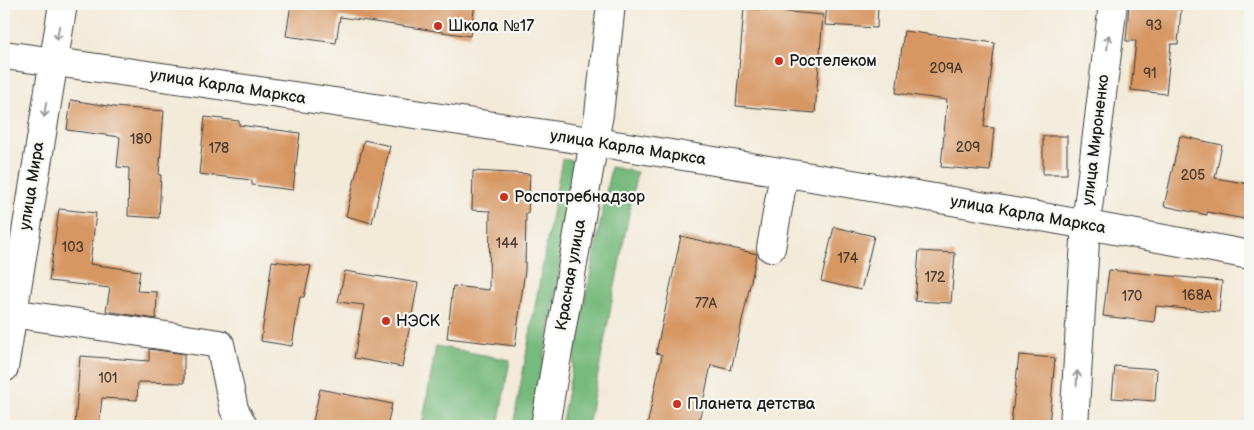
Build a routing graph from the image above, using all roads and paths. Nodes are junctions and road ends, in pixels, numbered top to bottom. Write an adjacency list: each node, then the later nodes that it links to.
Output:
1 (62, 4): 5 (main road, улица Мира, one-way to 5)
2 (612, 4): 6 (main road, Красная улица)
3 (1113, 4): 8 (main road, улица Мироненко, one-way to 3)
4 (4, 55): 5 (main road, улица Карла Маркса)
5 (53, 62): 6 (main road, улица Карла Маркса); 11 (main road, улица Мира, one-way to 11)
6 (594, 141): 7 (main road, улица Карла Маркса); 14 (main road, Красная улица)
7 (784, 173): 8 (main road, улица Карла Маркса); 9 (main road)
8 (1086, 224): 10 (main road, улица Карла Маркса); 15 (main road, улица Мироненко, one-way to 8)
9 (770, 248)
10 (1250, 256)
11 (12, 314): 12 (main road, улица Мира); 13 (main road)
12 (4, 368)
13 (243, 426)
14 (545, 426)
15 (1074, 426)

